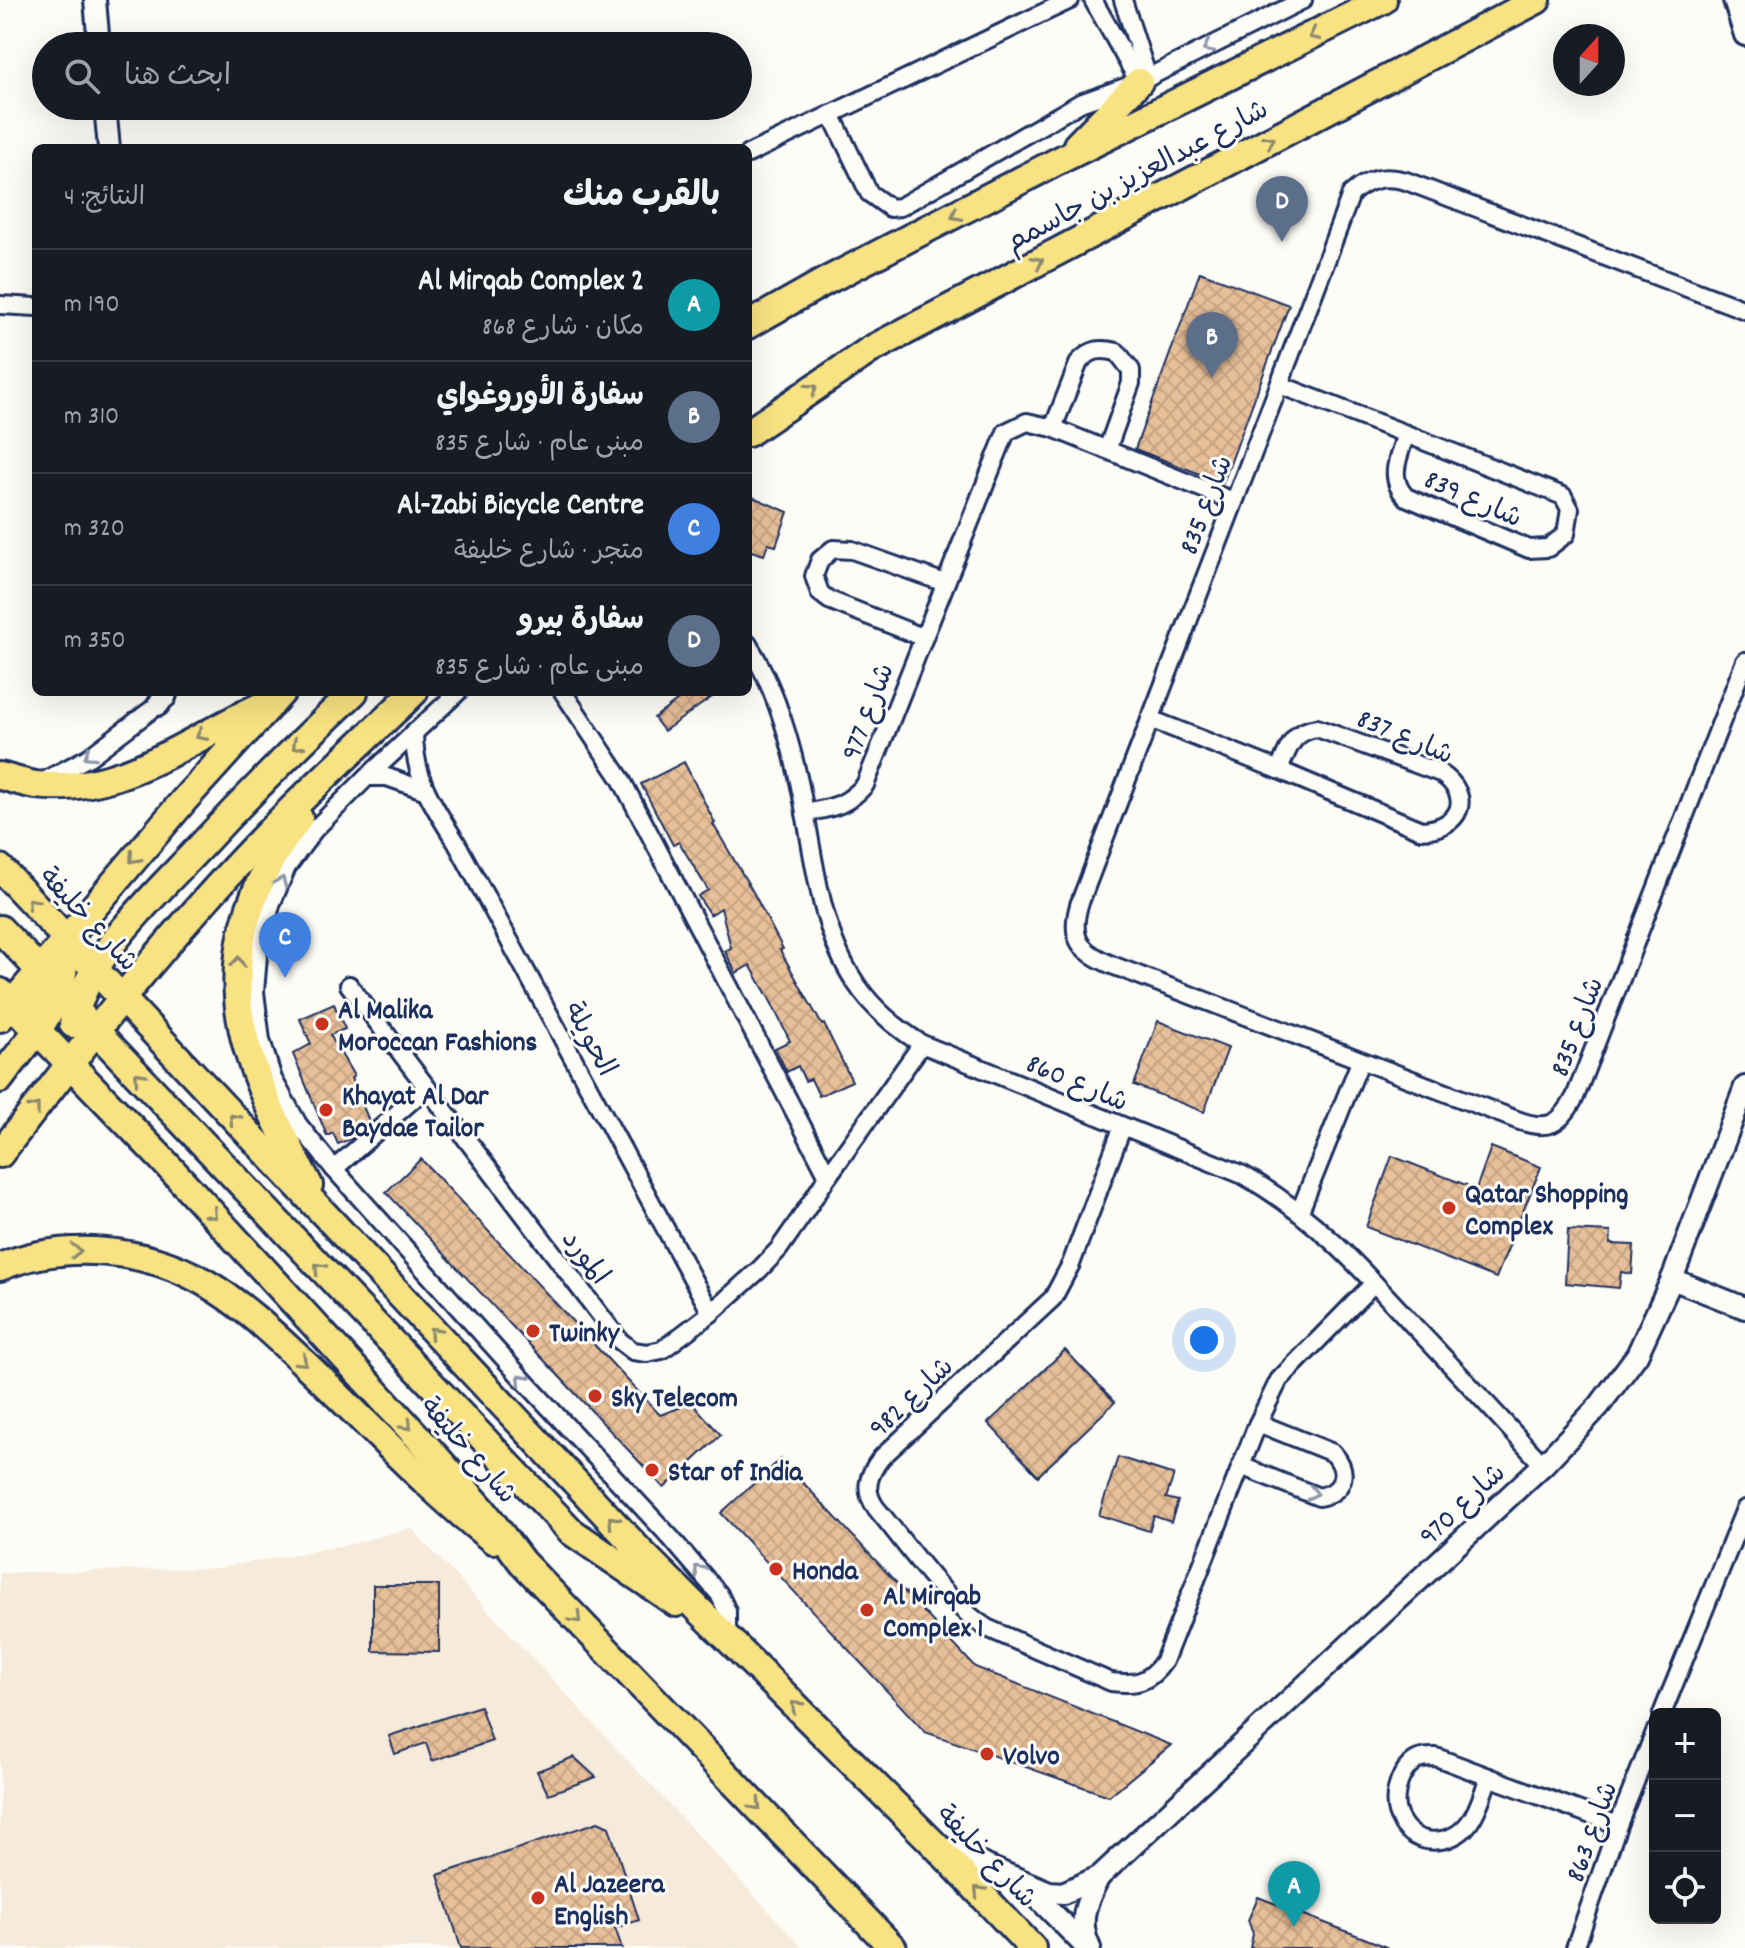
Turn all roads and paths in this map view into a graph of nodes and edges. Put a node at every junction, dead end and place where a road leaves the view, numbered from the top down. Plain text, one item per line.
1 (95, 0) edge
2 (1070, 0) edge
3 (1093, 0) edge
4 (1123, 0) edge
5 (1303, 0) edge
6 (1383, 0) edge
7 (1537, 0) edge
8 (1734, 0) edge
9 (98, 32) edge
10 (1745, 35) edge
11 (1144, 80) junction
12 (831, 114) junction
13 (106, 120) edge
14 (109, 144) edge
15 (752, 152) edge
16 (1062, 159) junction
17 (0, 305) edge
18 (32, 307) edge
19 (1745, 310) edge
20 (752, 323) edge
21 (1280, 385) junction
22 (773, 416) junction
23 (1053, 428) junction
24 (752, 430) edge
25 (1406, 434) junction
26 (752, 441) edge
27 (1107, 450) junction
28 (1233, 501) junction
29 (945, 583) junction
30 (922, 637) junction
31 (752, 651) edge
32 (1745, 661) edge
33 (167, 696) edge
34 (350, 696) edge
35 (410, 696) edge
36 (454, 696) edge
37 (566, 696) edge
38 (277, 697) edge
39 (1150, 719) junction
40 (414, 732) junction
41 (345, 758) junction
42 (1279, 770) junction
43 (0, 776) edge
44 (367, 777) junction
45 (36, 785) junction
46 (424, 790) junction
47 (805, 813) junction
48 (0, 868) edge
49 (0, 929) edge
50 (65, 938) junction
51 (94, 969) junction
52 (39, 971) junction
53 (349, 985) dead end
54 (68, 1000) junction
55 (123, 1000) junction
56 (4, 1004) edge
57 (37, 1028) junction
58 (97, 1032) junction
59 (922, 1044) junction
60 (1360, 1062) junction
61 (71, 1063) junction
62 (0, 1079) edge
63 (1745, 1087) edge
64 (426, 1088) junction
65 (1122, 1128) junction
66 (0, 1154) edge
67 (334, 1169) junction
68 (828, 1176) junction
69 (1300, 1211) junction
70 (326, 1217) junction
71 (0, 1267) edge
72 (1672, 1279) junction
73 (1374, 1283) junction
74 (1745, 1308) edge
75 (711, 1313) junction
76 (1258, 1423) junction
77 (1543, 1465) junction
78 (1241, 1466) junction
79 (1745, 1509) edge
80 (522, 1562) junction
81 (727, 1638) junction
82 (1664, 1708) edge
83 (1649, 1747) edge
84 (1489, 1777) junction
85 (1618, 1825) junction
86 (935, 1845) junction
87 (1099, 1877) junction
88 (1025, 1884) junction
89 (893, 1948) edge
90 (1032, 1948) edge
91 (1089, 1948) edge
92 (1575, 1948) edge

1 - 9 street
2 - 12 street
3 - 11 street
4 - 11 street
5 -> 11 street
6 -> 16 main road, شارع عبدالعزيز بن جاسمم
22 -> 7 main road, شارع عبدالعزيز بن جاسمم
8 - 10 street
11 - 12 street
11 - 16 main road
12 - 15 street
13 - 14 street
16 -> 20 main road, شارع عبدالعزيز بن جاسمم
17 - 18 street
19 - 21 street, شارع 835
21 - 25 street, شارع 839
21 - 28 street, شارع 835
22 - 24 main road, شارع عبدالعزيز بن جاسمم
22 - 26 street, شارع عبدالعزيز بن جاسمم
23 - 27 street, شارع 977
23 - 27 street
23 - 29 street, شارع 977
25 - 25 street, شارع 839
27 - 28 street, شارع 977
28 - 39 street, شارع 835
29 - 30 street, شارع 977
29 - 30 street, شارع 977
30 - 47 street, شارع 977
31 - 47 street, شارع 860
32 - 60 street, شارع 835
33 -> 45 street
34 -> 51 main road
35 - 41 main road
36 - 40 street
37 - 68 street
38 -> 45 main road
38 -> 50 main road
39 - 42 street, شارع 837
39 - 60 street, شارع 835
40 - 44 street
40 - 46 street, الحويلة
41 - 55 main road
70 -> 41 main road
42 - 42 street, شارع 837
43 - 45 main road
44 - 46 street
67 -> 44 street
46 - 75 street, الحويلة
47 - 59 street, شارع 860
50 -> 48 main road, شارع خليفة
49 - 52 main road
50 - 51 main road, شارع خليفة
50 - 52 main road
50 - 54 main road
51 - 54 main road
51 - 55 main road, شارع خليفة
52 - 54 main road
52 - 56 main road
53 - 64 street, المورد
54 - 55 main road
54 - 56 main road
54 - 57 main road
54 - 58 main road
54 - 61 main road
55 - 58 main road
70 -> 55 main road, شارع خليفة
56 - 57 main road, شارع خليفة
57 - 61 main road, شارع خليفة
57 - 62 main road
58 - 61 main road
81 -> 58 main road
59 - 65 street, شارع 860
59 - 68 street, المورد
60 - 69 street
66 -> 61 main road
61 -> 80 main road, شارع خليفة
63 - 72 street, شارع 970
64 - 67 street
64 - 75 street, المورد
65 - 69 street, شارع 860
65 - 78 street, شارع 982
81 -> 67 street
68 - 75 street, المورد
69 - 73 street, شارع 860
81 -> 70 main road, شارع خليفة
71 -> 80 main road
72 - 74 street
72 - 77 street, شارع 970
73 - 76 street, شارع 982
73 - 77 street, شارع 860
76 - 78 street, شارع 982
78 -> 76 street
77 - 87 street, شارع 970
79 - 82 street
80 -> 89 main road, شارع خليفة
86 -> 81 main road, شارع خليفة
83 - 85 street, شارع 863
84 - 84 street
84 - 85 street
85 - 92 street, شارع 863
86 - 88 street, شارع 970
90 -> 86 main road, شارع خليفة
87 - 88 street, شارع 970
87 - 91 street, شارع 970
88 - 91 street

